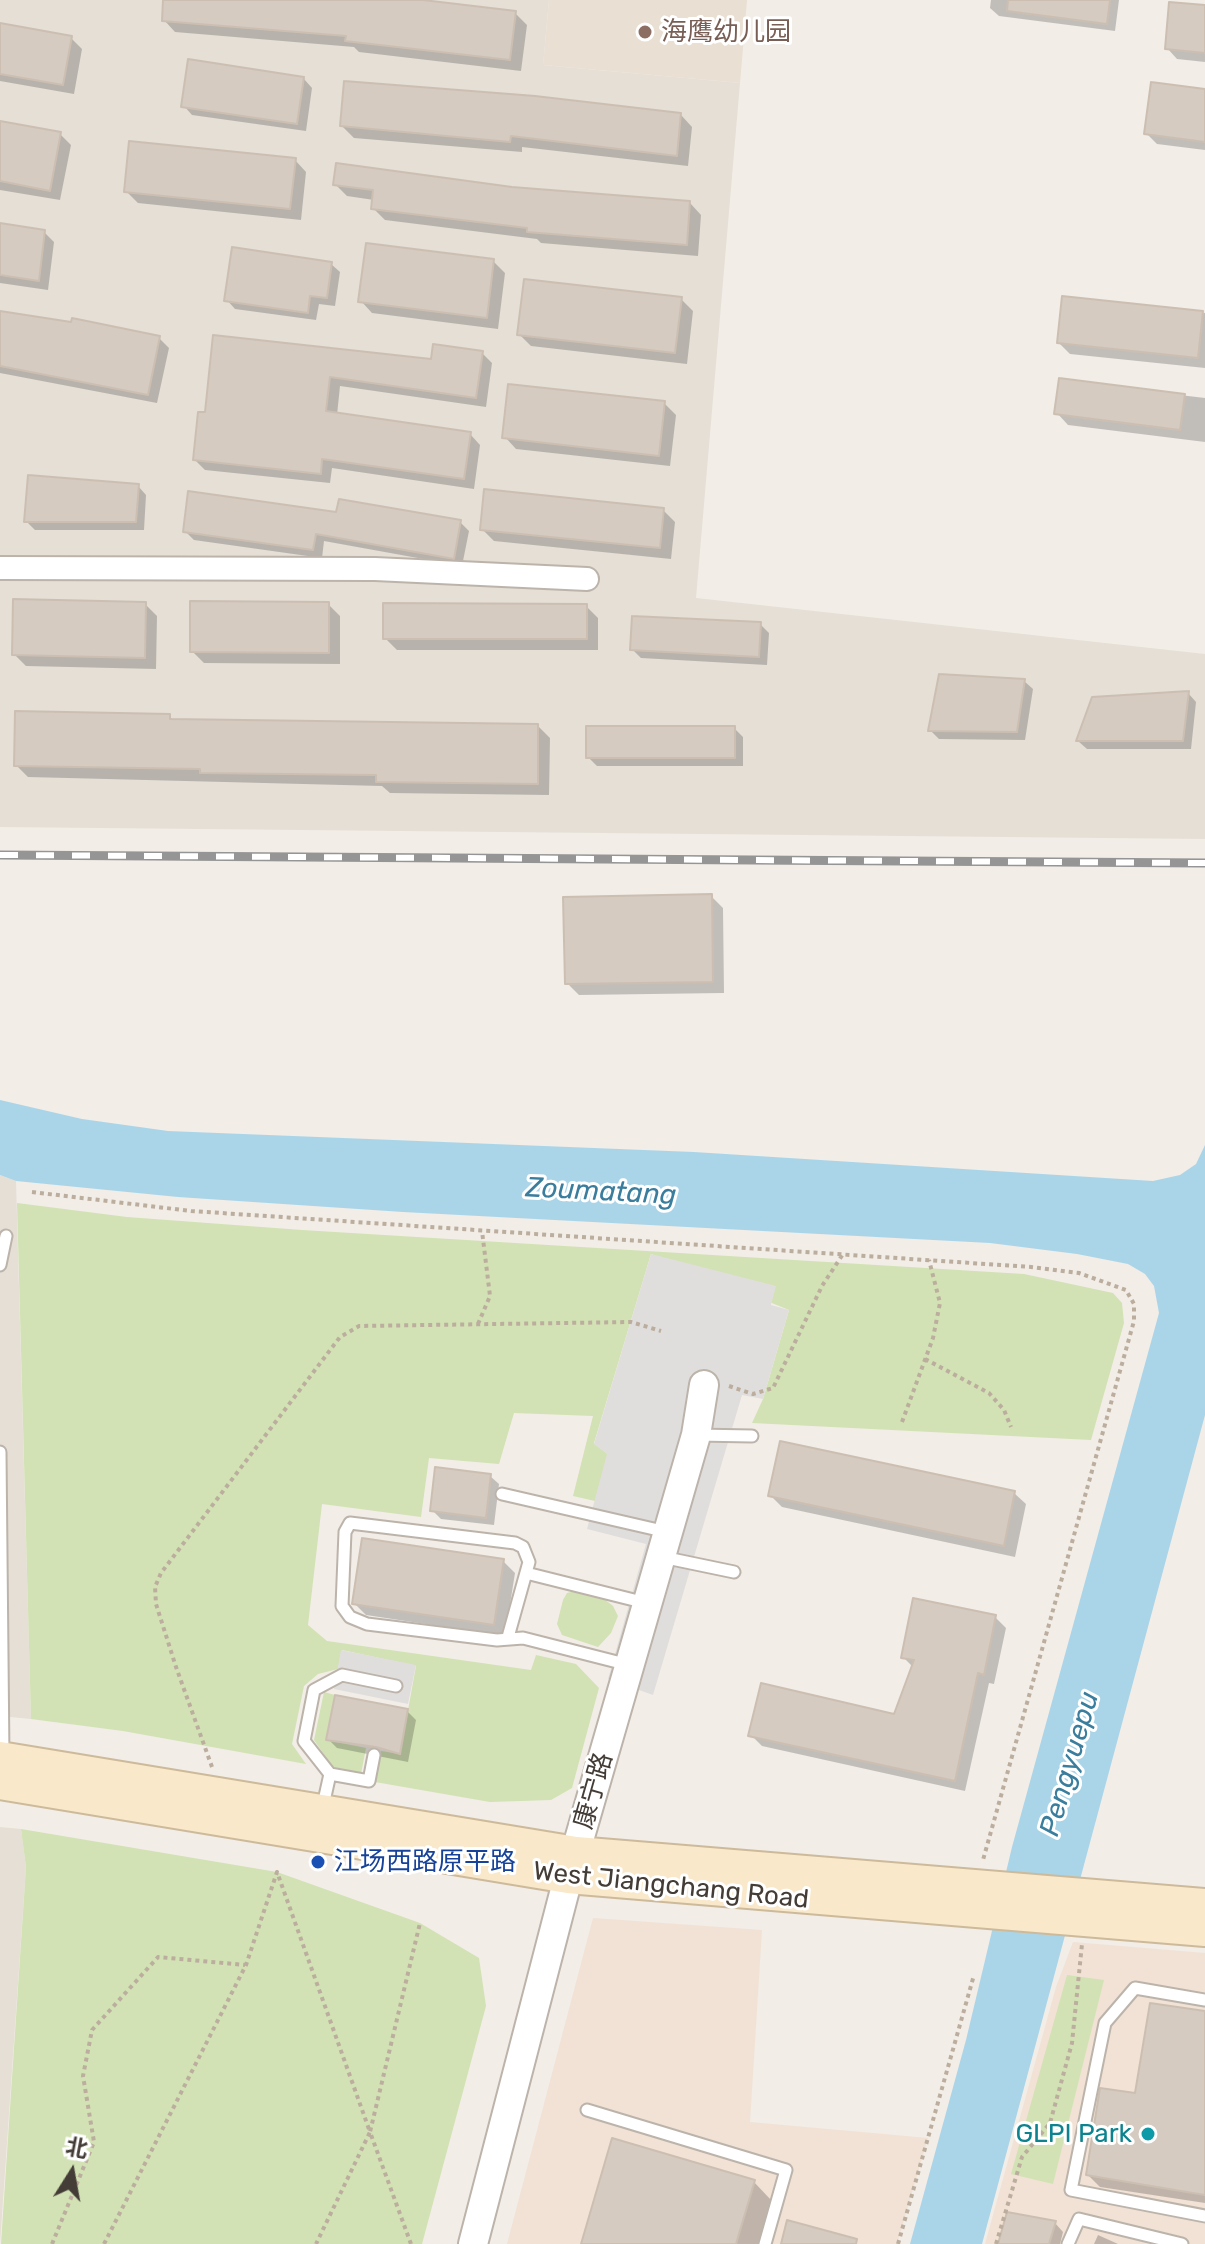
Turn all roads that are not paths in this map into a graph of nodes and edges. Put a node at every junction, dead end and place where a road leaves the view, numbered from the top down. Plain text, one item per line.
1 (0, 568) edge
2 (587, 579) dead end
3 (6, 1236) dead end
4 (0, 1265) edge
5 (704, 1385) road end
6 (696, 1435) junction
7 (752, 1436) dead end
8 (0, 1452) edge
9 (502, 1494) dead end
10 (0, 1525) edge
11 (664, 1545) junction
12 (734, 1572) dead end
13 (526, 1573) junction
14 (649, 1603) junction
15 (1, 1624) edge
16 (508, 1637) junction
17 (630, 1665) junction
18 (396, 1686) dead end
19 (374, 1755) dead end
20 (1, 1766) edge
21 (330, 1774) junction
22 (322, 1810) junction
23 (572, 1865) junction
24 (1205, 1904) edge
25 (1081, 1911) junction
26 (1205, 1931) edge
27 (1205, 2000) edge
28 (587, 2110) dead end
29 (1205, 2216) edge
30 (473, 2244) edge
31 (765, 2244) edge
32 (1068, 2244) edge
33 (1182, 2244) edge

1 - 2 street
3 - 4 lane
5 - 6 street, 康宁路
6 - 7 lane
6 - 11 street, 康宁路
8 - 10 lane
9 - 11 lane
10 - 15 lane
11 - 12 lane
11 - 14 street, 康宁路
13 - 14 lane
13 - 16 lane
13 - 16 lane
14 - 17 street, 康宁路
15 - 20 lane
16 - 17 lane
17 - 23 street, 康宁路
18 - 21 lane
19 - 21 lane
20 - 22 main road, West Jiangchang Road
20 - 23 main road, West Jiangchang Road
21 - 22 lane
22 - 23 main road, West Jiangchang Road
23 - 25 main road, West Jiangchang Road
23 - 30 street, 康宁路
24 - 25 main road, West Jiangchang Road
25 - 26 main road, West Jiangchang Road
27 - 29 lane
28 - 31 lane
32 - 33 lane

